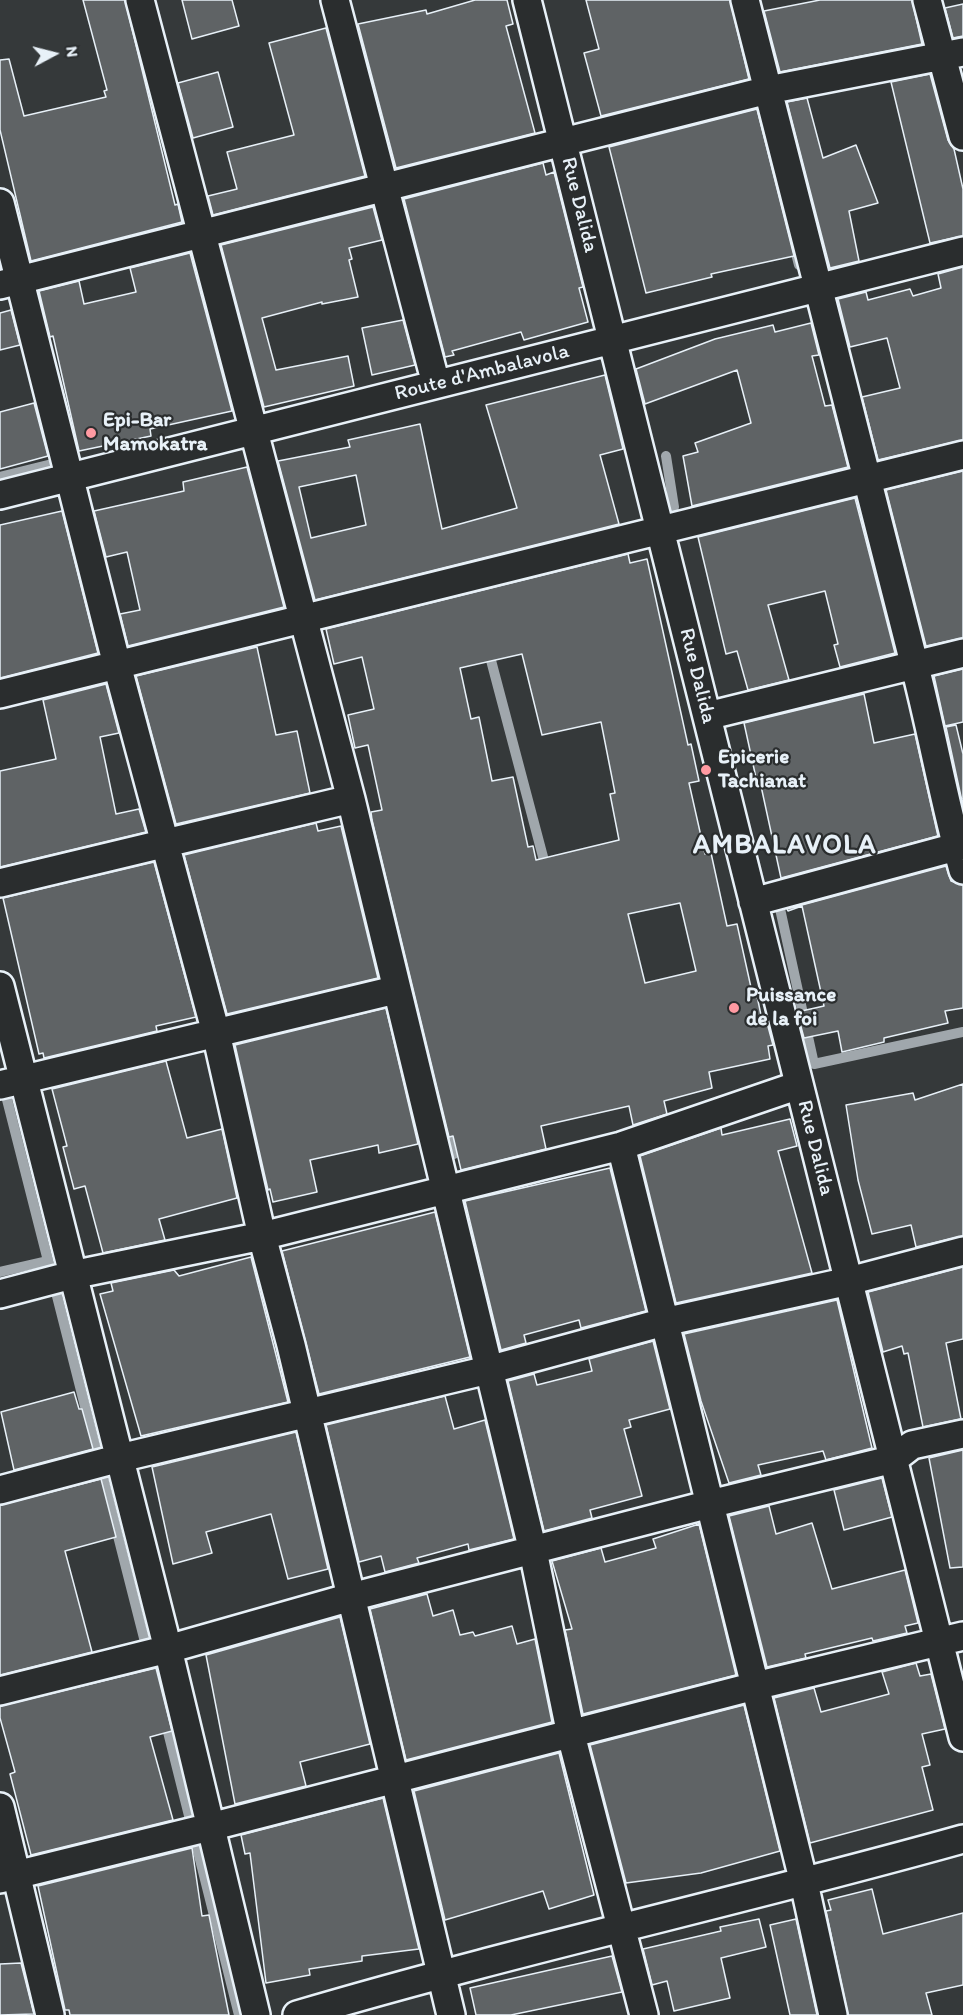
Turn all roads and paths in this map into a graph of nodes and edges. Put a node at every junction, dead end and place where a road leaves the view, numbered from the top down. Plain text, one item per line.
1 (140, 0) edge
2 (335, 0) edge
3 (527, 0) edge
4 (745, 0) edge
5 (927, 0) edge
6 (952, 54) edge
7 (768, 90) junction
8 (963, 136) edge
9 (563, 142) junction
10 (384, 187) junction
11 (0, 202) edge
12 (202, 233) junction
13 (963, 251) edge
14 (10, 282) edge
15 (819, 287) junction
16 (613, 340) junction
17 (436, 384) junction
18 (255, 431) junction
19 (963, 455) edge
20 (70, 477) junction
21 (865, 479) junction
22 (0, 495) edge
23 (660, 530) junction
24 (304, 619) junction
25 (963, 653) edge
26 (117, 665) junction
27 (915, 665) junction
28 (0, 694) edge
29 (707, 716) junction
30 (351, 799) junction
31 (160, 844) junction
32 (961, 854) edge
33 (0, 883) edge
34 (753, 902) junction
35 (0, 986) edge
36 (395, 990) junction
37 (216, 1033) junction
38 (12, 1082) edge
39 (800, 1085) junction
40 (621, 1146) junction
41 (446, 1189) junction
42 (262, 1236) junction
43 (963, 1251) edge
44 (72, 1275) junction
45 (849, 1281) junction
46 (0, 1294) edge
47 (664, 1322) junction
48 (488, 1370) junction
49 (306, 1414) junction
50 (963, 1434) edge
51 (120, 1458) junction
52 (894, 1459) junction
53 (0, 1490) edge
54 (710, 1504) junction
55 (533, 1551) junction
56 (351, 1597) junction
57 (951, 1639) edge
58 (168, 1649) junction
59 (755, 1686) junction
60 (0, 1691) edge
61 (571, 1735) junction
62 (963, 1737) edge
63 (394, 1780) junction
64 (0, 1807) edge
65 (210, 1827) junction
66 (963, 1839) edge
67 (8, 1876) edge
68 (804, 1883) junction
69 (622, 1929) junction
70 (440, 1973) junction
71 (50, 2015) edge
72 (256, 2015) edge
73 (297, 2015) edge
74 (451, 2015) edge
75 (644, 2015) edge
76 (833, 2015) edge

1 - 12 street
2 - 10 street
3 - 9 street, Rue Dalida
4 - 7 street
5 - 6 street
6 - 7 street
6 - 8 street
7 - 9 street
7 - 15 street
9 - 10 street
9 - 16 street, Rue Dalida
10 - 12 street
10 - 17 street
11 - 14 street
12 - 14 street
12 - 18 street
13 - 15 street, Route d'Ambalavola
14 - 20 street
15 - 16 street, Route d'Ambalavola
15 - 21 street
16 - 17 street, Route d'Ambalavola
16 - 23 street, Rue Dalida
17 - 18 street, Route d'Ambalavola
18 - 20 street, Route d'Ambalavola
18 - 24 street
19 - 21 street
20 - 22 street, Route d'Ambalavola
20 - 26 street
21 - 23 street
21 - 27 street
23 - 24 street
23 - 29 street, Rue Dalida
24 - 26 street
24 - 30 street
25 - 27 street
26 - 28 street
26 - 31 street
27 - 29 street
27 - 32 street
29 - 34 street, Rue Dalida
30 - 31 street
30 - 36 street
31 - 33 street
31 - 37 street
32 - 34 street
34 - 39 street, Rue Dalida
35 - 38 street
36 - 37 street
36 - 41 street
37 - 38 street
37 - 42 street
38 - 44 street
39 - 40 street
39 - 45 street, Rue Dalida
40 - 41 street
40 - 47 street
41 - 42 street
41 - 48 street
42 - 44 street
42 - 49 street
43 - 45 street
44 - 46 street
44 - 51 street
45 - 47 street
45 - 52 street, Rue Dalida
47 - 48 street
47 - 54 street
48 - 49 street
48 - 55 street
49 - 51 street
49 - 56 street
50 - 52 street
51 - 53 street
51 - 58 street
52 - 54 street
52 - 57 street, Rue Dalida
54 - 55 street
54 - 59 street
55 - 56 street
55 - 61 street
56 - 58 street
56 - 63 street
57 - 59 street
57 - 62 street, Rue Dalida
58 - 60 street
58 - 65 street
59 - 61 street
59 - 68 street
61 - 63 street
61 - 69 street
63 - 65 street
63 - 70 street
64 - 67 street
65 - 67 street
65 - 72 street
66 - 68 street
67 - 71 street
68 - 69 street
68 - 76 street
69 - 70 street
69 - 75 street
70 - 73 street
70 - 74 street

